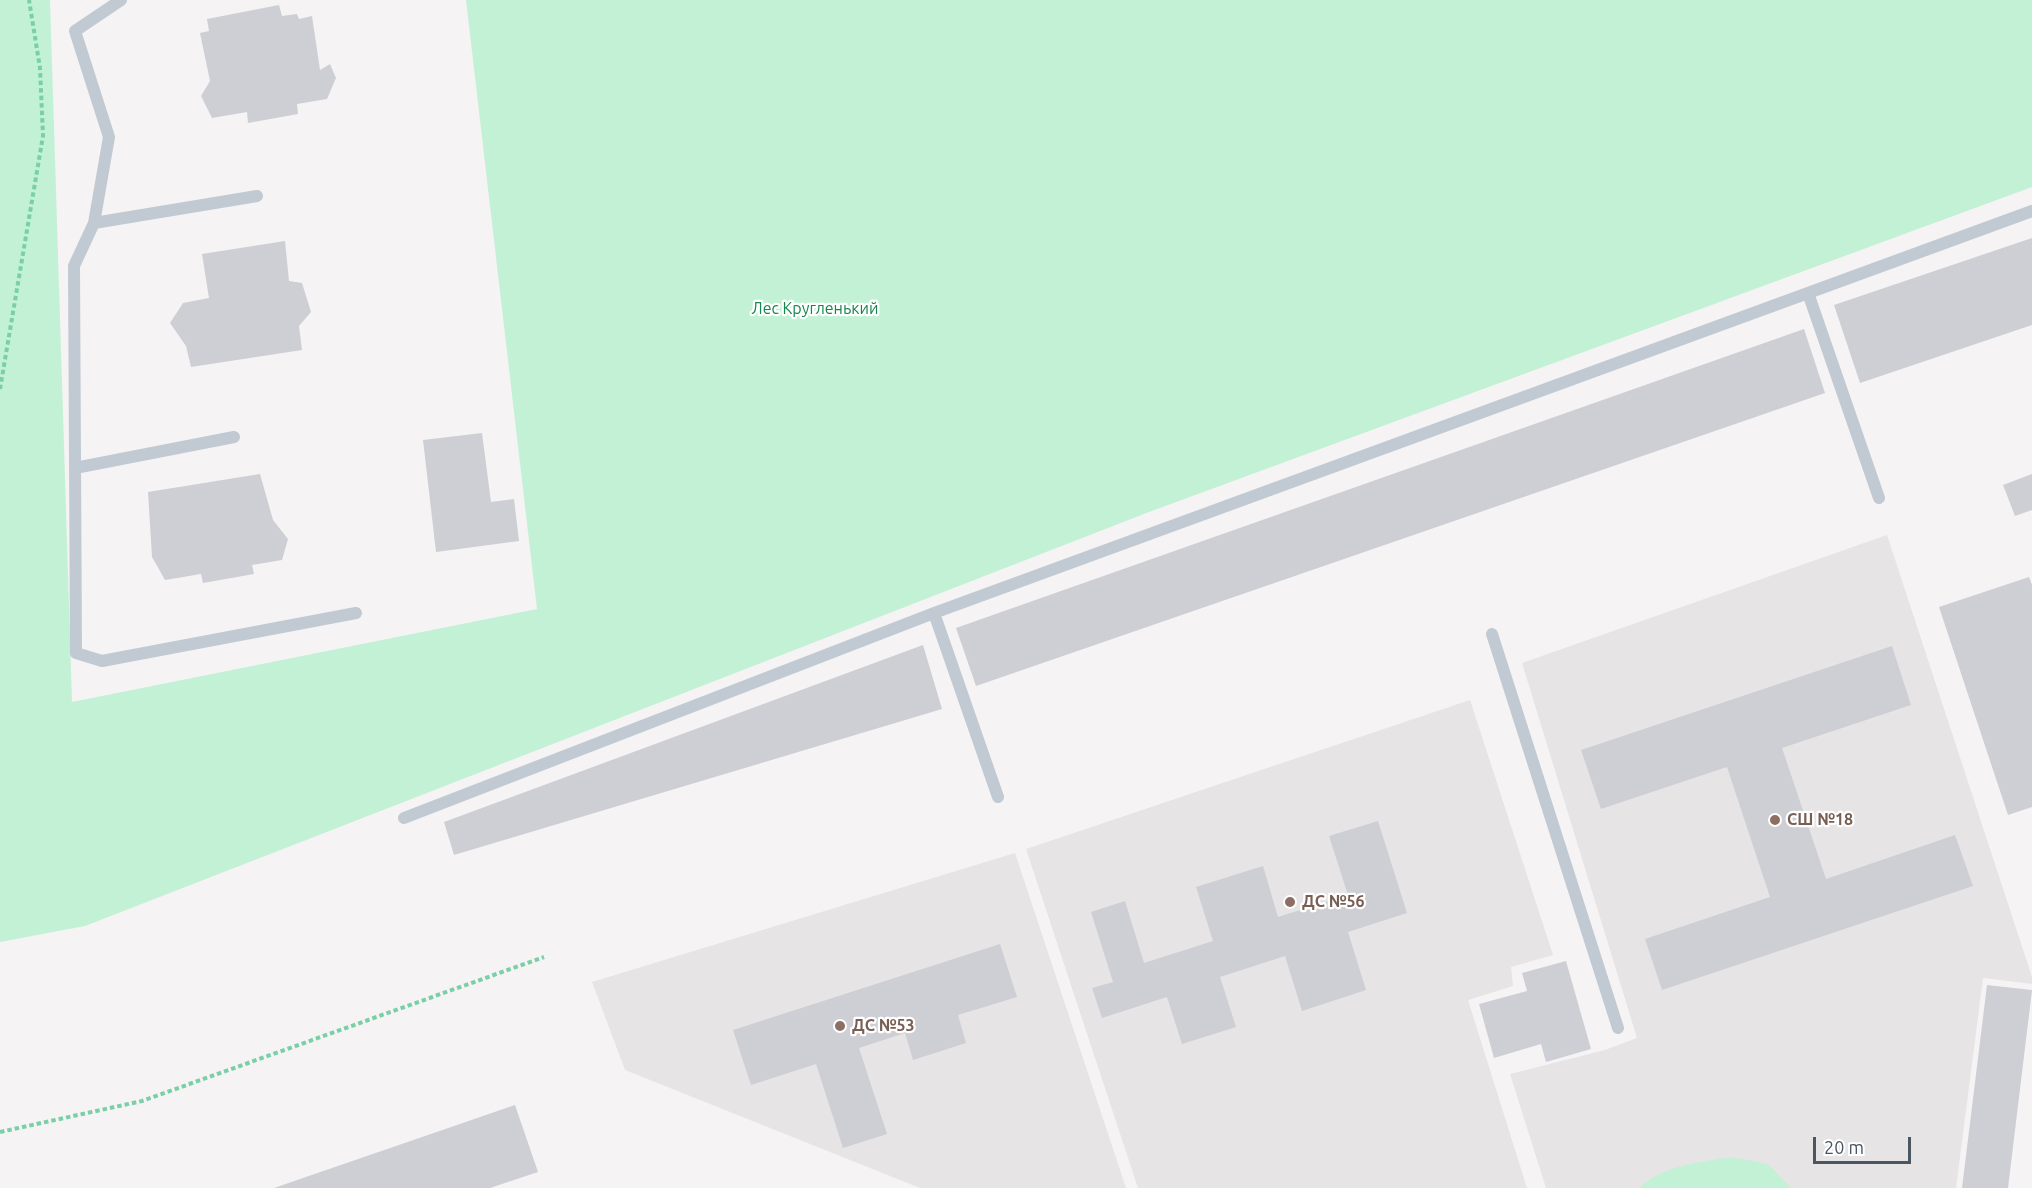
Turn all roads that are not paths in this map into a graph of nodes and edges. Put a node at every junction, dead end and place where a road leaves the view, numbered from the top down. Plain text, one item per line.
1 (121, 0) edge
2 (257, 196) dead end
3 (2032, 211) edge
4 (93, 223) junction
5 (1808, 292) junction
6 (234, 437) dead end
7 (75, 468) junction
8 (1879, 498) dead end
9 (356, 613) dead end
10 (934, 613) junction
11 (1492, 634) dead end
12 (999, 797) dead end
13 (404, 818) dead end
14 (1618, 1028) dead end

1 - 4 lane
2 - 4 lane
3 - 5 lane
4 - 7 lane
5 - 8 lane
5 - 10 lane
6 - 7 lane
7 - 9 lane
10 - 12 lane
10 - 13 lane
11 - 14 lane

